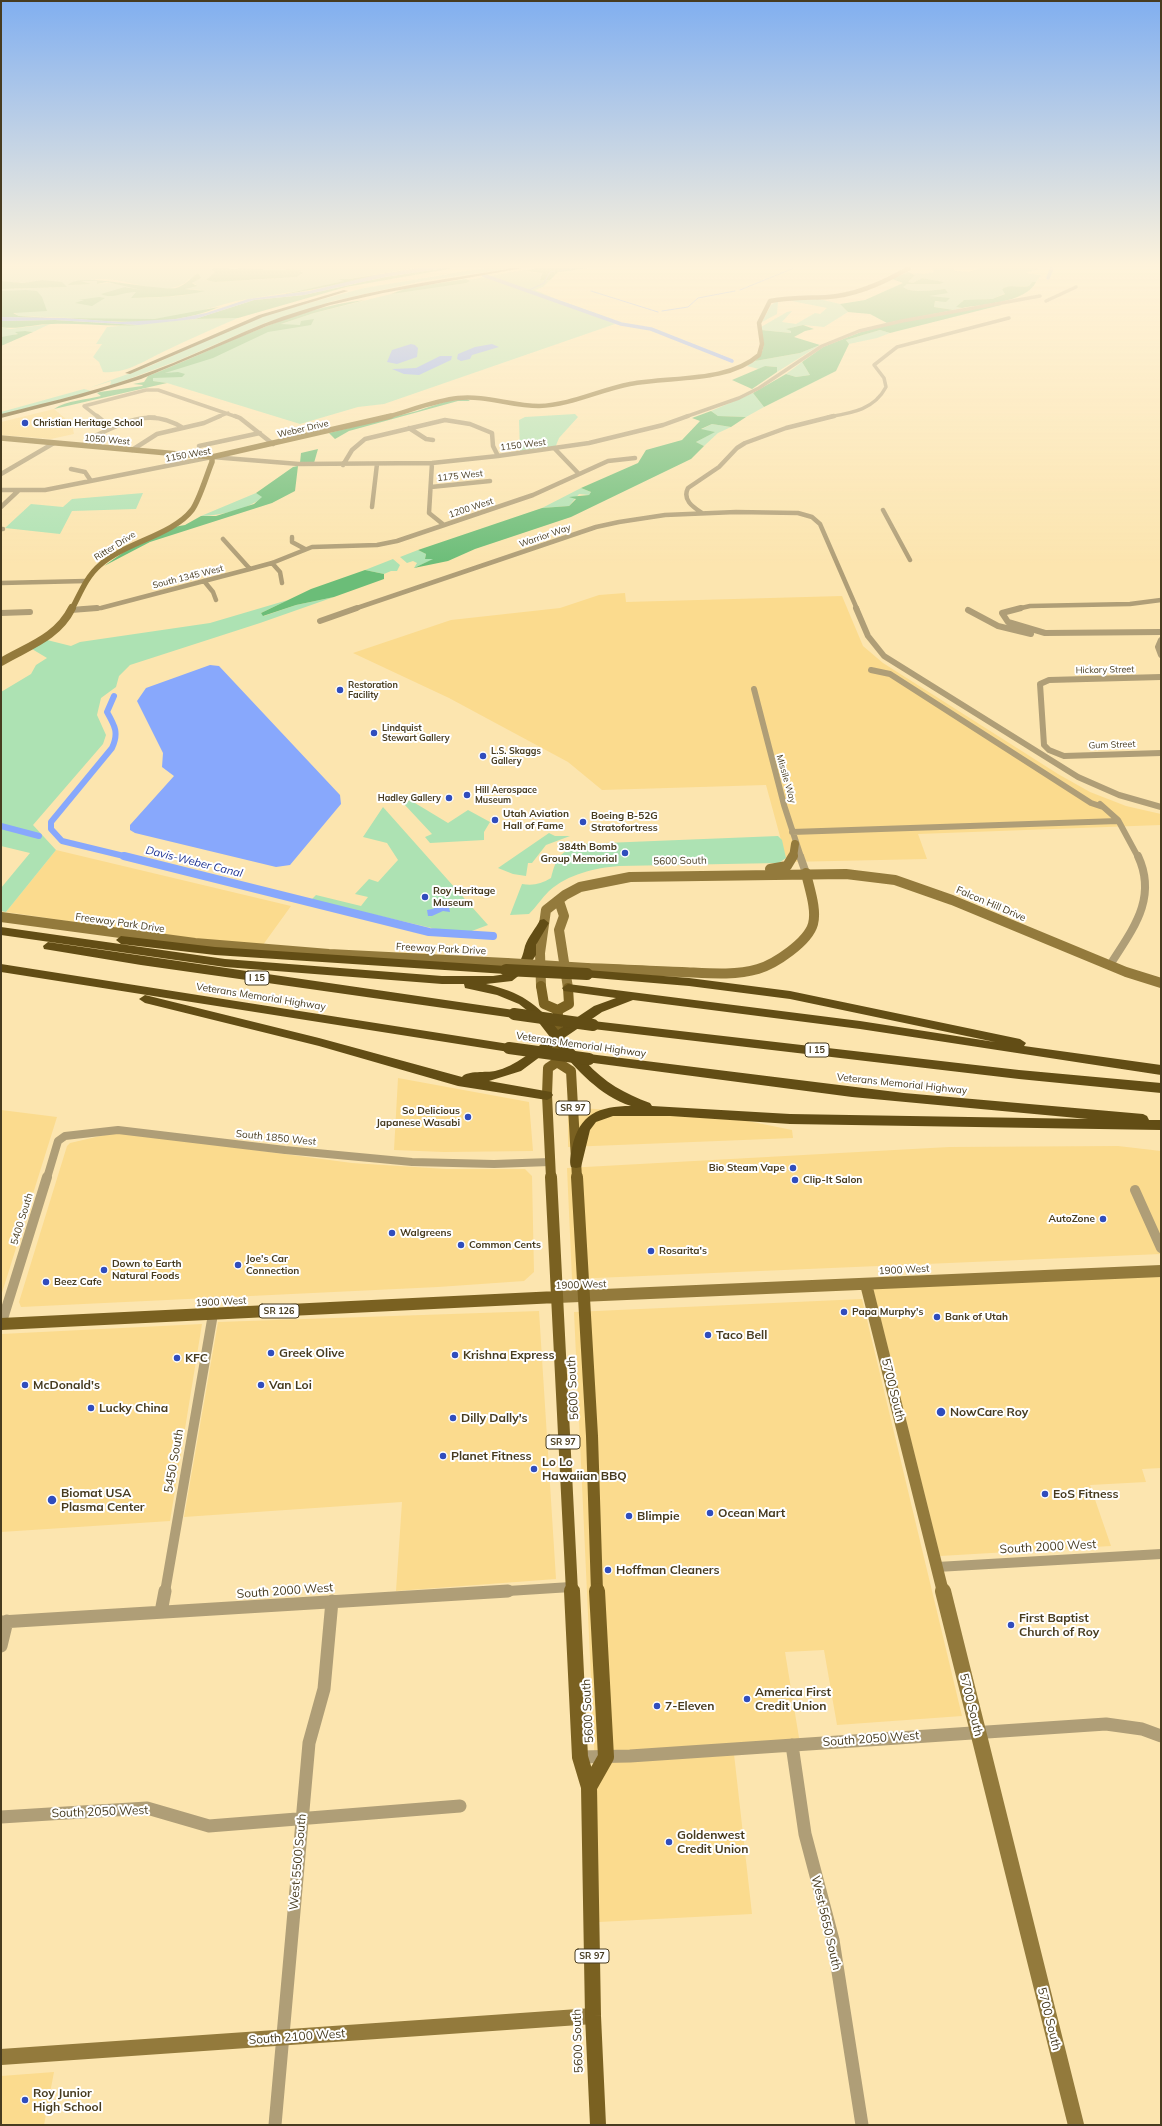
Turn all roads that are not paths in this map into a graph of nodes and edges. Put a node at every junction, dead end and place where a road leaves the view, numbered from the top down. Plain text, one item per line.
1 (142, 367) edge
2 (167, 367) edge
3 (738, 367) edge
4 (790, 367) edge
5 (876, 367) edge
6 (120, 375) dead end
7 (228, 414) junction
8 (1, 416) edge
9 (114, 427) junction
10 (183, 428) junction
11 (409, 428) junction
12 (260, 433) junction
13 (93, 437) dead end
14 (1, 438) edge
15 (433, 440) dead end
16 (54, 443) junction
17 (273, 444) junction
18 (199, 446) dead end
19 (555, 449) junction
20 (132, 450) junction
21 (498, 456) junction
22 (212, 457) junction
23 (635, 458) dead end
24 (432, 463) junction
25 (343, 464) junction
26 (377, 464) junction
27 (71, 469) dead end
28 (1, 474) edge
29 (580, 474) junction
30 (91, 481) junction
31 (490, 481) dead end
32 (431, 487) junction
33 (1, 490) edge
34 (18, 492) junction
35 (1, 507) edge
36 (372, 507) dead end
37 (883, 510) dead end
38 (703, 513) junction
39 (444, 525) junction
40 (292, 537) dead end
41 (223, 539) dead end
42 (305, 549) junction
43 (910, 560) dead end
44 (272, 563) junction
45 (250, 569) junction
46 (86, 581) junction
47 (204, 581) junction
48 (1, 583) edge
49 (282, 583) dead end
50 (216, 600) dead end
51 (1161, 600) edge
52 (71, 610) junction
53 (968, 610) dead end
54 (30, 612) dead end
55 (1, 613) edge
56 (320, 621) dead end
57 (1161, 632) edge
58 (1045, 633) junction
59 (1161, 640) edge
60 (1161, 655) edge
61 (1, 662) edge
62 (871, 670) dead end
63 (1161, 677) edge
64 (754, 689) dead end
65 (1161, 753) edge
66 (1064, 756) joint
67 (1161, 807) edge
68 (1118, 821) junction
69 (792, 832) junction
70 (795, 844) junction
71 (806, 873) junction
72 (694, 875) junction
73 (559, 901) junction
74 (1, 917) edge
75 (1, 923) edge
76 (544, 923) junction
77 (1, 931) edge
78 (1, 939) edge
79 (1110, 965) junction
80 (506, 966) junction
81 (1, 968) edge
82 (587, 971) junction
83 (442, 980) junction
84 (78, 982) junction
85 (1161, 983) edge
86 (541, 986) joint
87 (568, 988) junction
88 (639, 996) junction
89 (558, 1010) junction
90 (558, 1038) junction
91 (1093, 1060) junction
92 (557, 1062) junction
93 (1161, 1070) edge
94 (447, 1079) junction
95 (1161, 1088) edge
96 (548, 1096) junction
97 (670, 1111) junction
98 (1161, 1120) edge
99 (1161, 1125) edge
100 (58, 1141) joint
101 (550, 1162) junction
102 (576, 1163) junction
103 (1135, 1190) dead end
104 (1161, 1248) edge
105 (1161, 1271) edge
106 (866, 1284) junction
107 (584, 1296) junction
108 (557, 1297) junction
109 (213, 1314) junction
110 (1, 1325) edge
111 (1161, 1554) edge
112 (937, 1567) junction
113 (571, 1587) junction
114 (332, 1601) junction
115 (161, 1612) junction
116 (4, 1622) edge
117 (1, 1646) edge
118 (978, 1733) junction
119 (1161, 1736) edge
120 (792, 1744) junction
121 (606, 1756) junction
122 (580, 1757) junction
123 (589, 1787) junction
124 (460, 1806) dead end
125 (1, 1817) edge
126 (302, 1819) junction
127 (593, 2016) junction
128 (283, 2038) junction
129 (1, 2056) edge
130 (275, 2125) edge
131 (598, 2125) edge
132 (862, 2125) edge
133 (1076, 2125) edge

1 - 6 highway
2 - 8 highway
3 - 17 street, Weber Drive
4 - 19 street, 1150 West
5 - 38 street
7 - 9 street
7 - 10 street
7 - 12 street
9 - 10 street
9 - 13 street
10 - 20 street
11 - 15 street
11 - 21 street
11 - 25 street
12 - 17 street
12 - 18 street
14 - 16 street, 1050 West
16 - 20 street, 1050 West
16 - 28 street
17 - 22 street, Weber Drive
19 - 21 street, 1150 West
19 - 29 street
20 - 22 street, 1050 West
21 - 24 street, 1150 West
22 - 25 street, 1150 West
22 - 30 street, 1150 West
22 - 46 street, Ritter Drive
23 - 29 street, 1200 West
24 - 26 street, 1150 West
24 - 32 street
25 - 26 street, 1150 West
26 - 36 street
27 - 30 street
29 - 39 street, 1200 West
30 - 34 street, 1150 West
31 - 32 street, 1175 West
32 - 39 street
33 - 34 street, 1150 West
34 - 35 street
37 - 43 street
38 - 56 street, Warrior Way
38 - 67 street, Warrior Way
39 - 42 street, 1200 West
40 - 42 street
41 - 45 street
42 - 44 street, South 1345 West
44 - 45 street, South 1345 West
44 - 49 street
45 - 47 street, South 1345 West
46 - 48 street
46 - 52 street, Ritter Drive
47 - 50 street
47 - 52 street, South 1345 West
51 - 58 street
52 - 61 street, Ritter Drive
53 - 58 street
54 - 55 street
57 - 58 street
59 - 60 street
62 - 68 street
63 - 66 street, Hickory Street
64 - 69 street, Missile Way
65 - 66 street, Gum Street
68 - 69 street
68 - 79 street
69 - 70 street, Missile Way
70 - 71 street, Missile Way
70 - 72 street
71 - 72 street, 5600 South
71 - 79 street, Falcon Hill Drive
71 - 82 street
72 - 73 street, 5600 South
73 - 76 street, 5600 South
73 - 87 street
74 - 80 street, Freeway Park Drive
75 - 80 highway
76 - 83 highway
76 - 86 street, 5600 South
77 - 83 highway
78 - 95 highway, Veterans Memorial Highway / I 15, bridge
79 - 85 street, Falcon Hill Drive
80 - 82 highway, bridge
81 - 84 highway, Veterans Memorial Highway
82 - 91 highway
83 - 90 highway
84 - 94 highway
84 - 98 highway, Veterans Memorial Highway, bridge
86 - 89 main road, 5600 South
87 - 88 highway
87 - 89 main road
88 - 90 highway
88 - 91 highway
89 - 90 main road, 5600 South / SR 97
90 - 92 main road, 5600 South / SR 97
90 - 94 highway
90 - 97 highway
91 - 93 highway
92 - 96 main road, 5600 South / SR 97
92 - 102 main road, 5600 South / SR 97
94 - 96 highway
96 - 101 main road, 5600 South / SR 97
97 - 99 highway
97 - 102 highway
100 - 101 street, South 1850 West
100 - 110 street, 5400 South
101 - 108 main road, 5600 South / SR 97
102 - 107 main road, 5600 South / SR 97
103 - 104 street
105 - 106 street, 1900 West / SR 126
106 - 107 street, 1900 West / SR 126
106 - 112 street, 5700 South
107 - 108 street, 1900 West / SR 126
107 - 121 main road, 5600 South / SR 97
108 - 109 main road, 1900 West / SR 126
108 - 113 main road, 5600 South / SR 97
109 - 110 main road, 1900 West / SR 126
109 - 115 street, 5450 South
111 - 112 street, South 2000 West
112 - 118 street, 5700 South
113 - 114 street, South 2000 West
113 - 122 main road, 5600 South / SR 97
114 - 115 street, South 2000 West
114 - 126 street, West 5500 South
115 - 116 street, South 2000 West
116 - 117 street
118 - 119 street, South 2050 West
118 - 120 street, South 2050 West
118 - 133 street, 5700 South
120 - 121 street, South 2050 West
120 - 132 street, West 5650 South
121 - 122 street, South 2050 West
121 - 123 main road, 5600 South / SR 97
122 - 123 main road, 5600 South / SR 97
123 - 127 main road, 5600 South / SR 97
124 - 126 street, South 2050 West
125 - 126 street, South 2050 West
126 - 128 street, West 5500 South
127 - 128 street, South 2100 West
127 - 131 main road, 5600 South / SR 97
128 - 129 street, South 2100 West
128 - 130 street, West 5500 South

